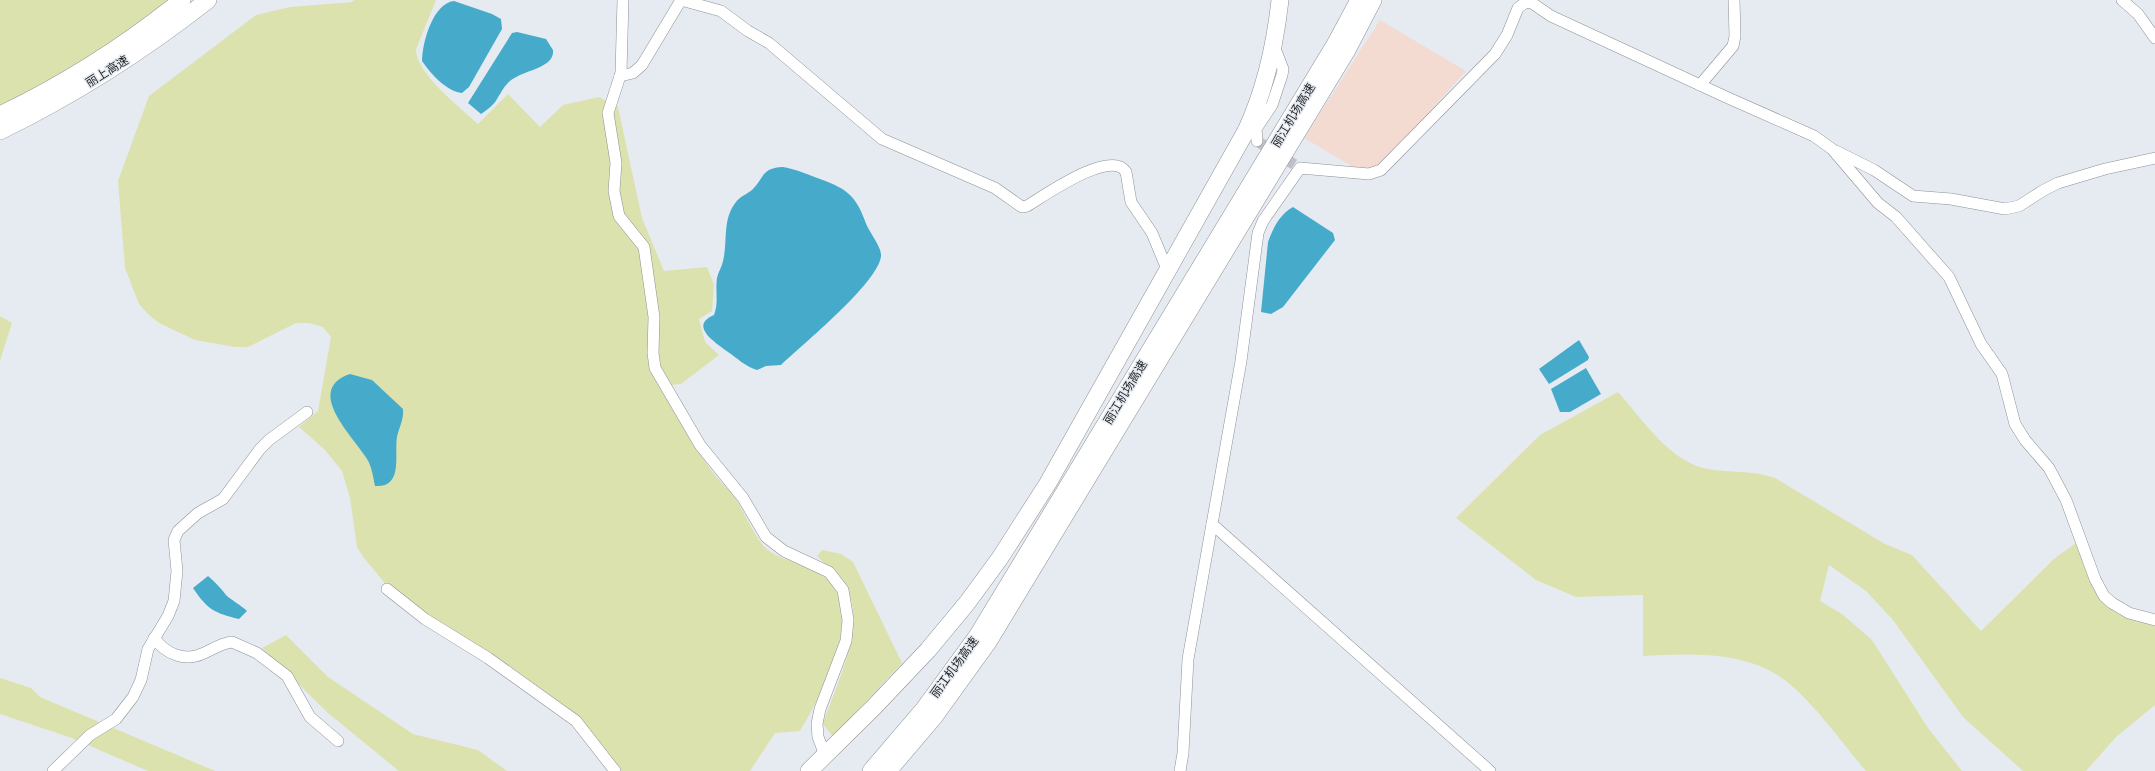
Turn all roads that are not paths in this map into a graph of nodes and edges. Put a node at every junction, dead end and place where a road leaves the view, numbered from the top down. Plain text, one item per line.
1 (182, 0) edge
2 (208, 0) edge
3 (623, 0) edge
4 (681, 0) edge
5 (1280, 0) edge
6 (1359, 0) edge
7 (1373, 0) edge
8 (1734, 0) edge
9 (2122, 0) edge
10 (2155, 38) edge
11 (1274, 46) junction
12 (620, 76) junction
13 (1700, 85) junction
14 (19, 114) junction
15 (0, 115) edge
16 (0, 131) edge
17 (1257, 141) dead end
18 (1832, 149) junction
19 (2155, 158) edge
20 (1170, 267) junction
21 (307, 412) dead end
22 (1212, 524) junction
23 (387, 589) dead end
24 (2155, 620) edge
25 (154, 638) junction
26 (338, 741) dead end
27 (825, 755) junction
28 (53, 771) edge
29 (615, 771) edge
30 (809, 771) edge
31 (872, 771) edge
32 (888, 771) edge
33 (1180, 771) edge
34 (1490, 771) edge

1 - 14 highway, 丽上高速
2 - 14 highway, 丽上高速
3 - 12 street
4 - 12 street
4 - 20 street
5 - 11 highway
6 - 31 highway, 丽江机场高速
7 - 32 highway, 丽江机场高速
8 - 13 street
9 - 10 street
11 - 17 street
11 - 20 highway
12 - 27 street
13 - 18 street
13 - 22 street
14 - 15 highway, 丽上高速
14 - 16 highway, 丽上高速
18 - 19 street
18 - 24 street
20 - 27 highway
21 - 25 street
22 - 33 street
22 - 34 street
23 - 29 street
25 - 26 street
25 - 28 street
27 - 30 highway

